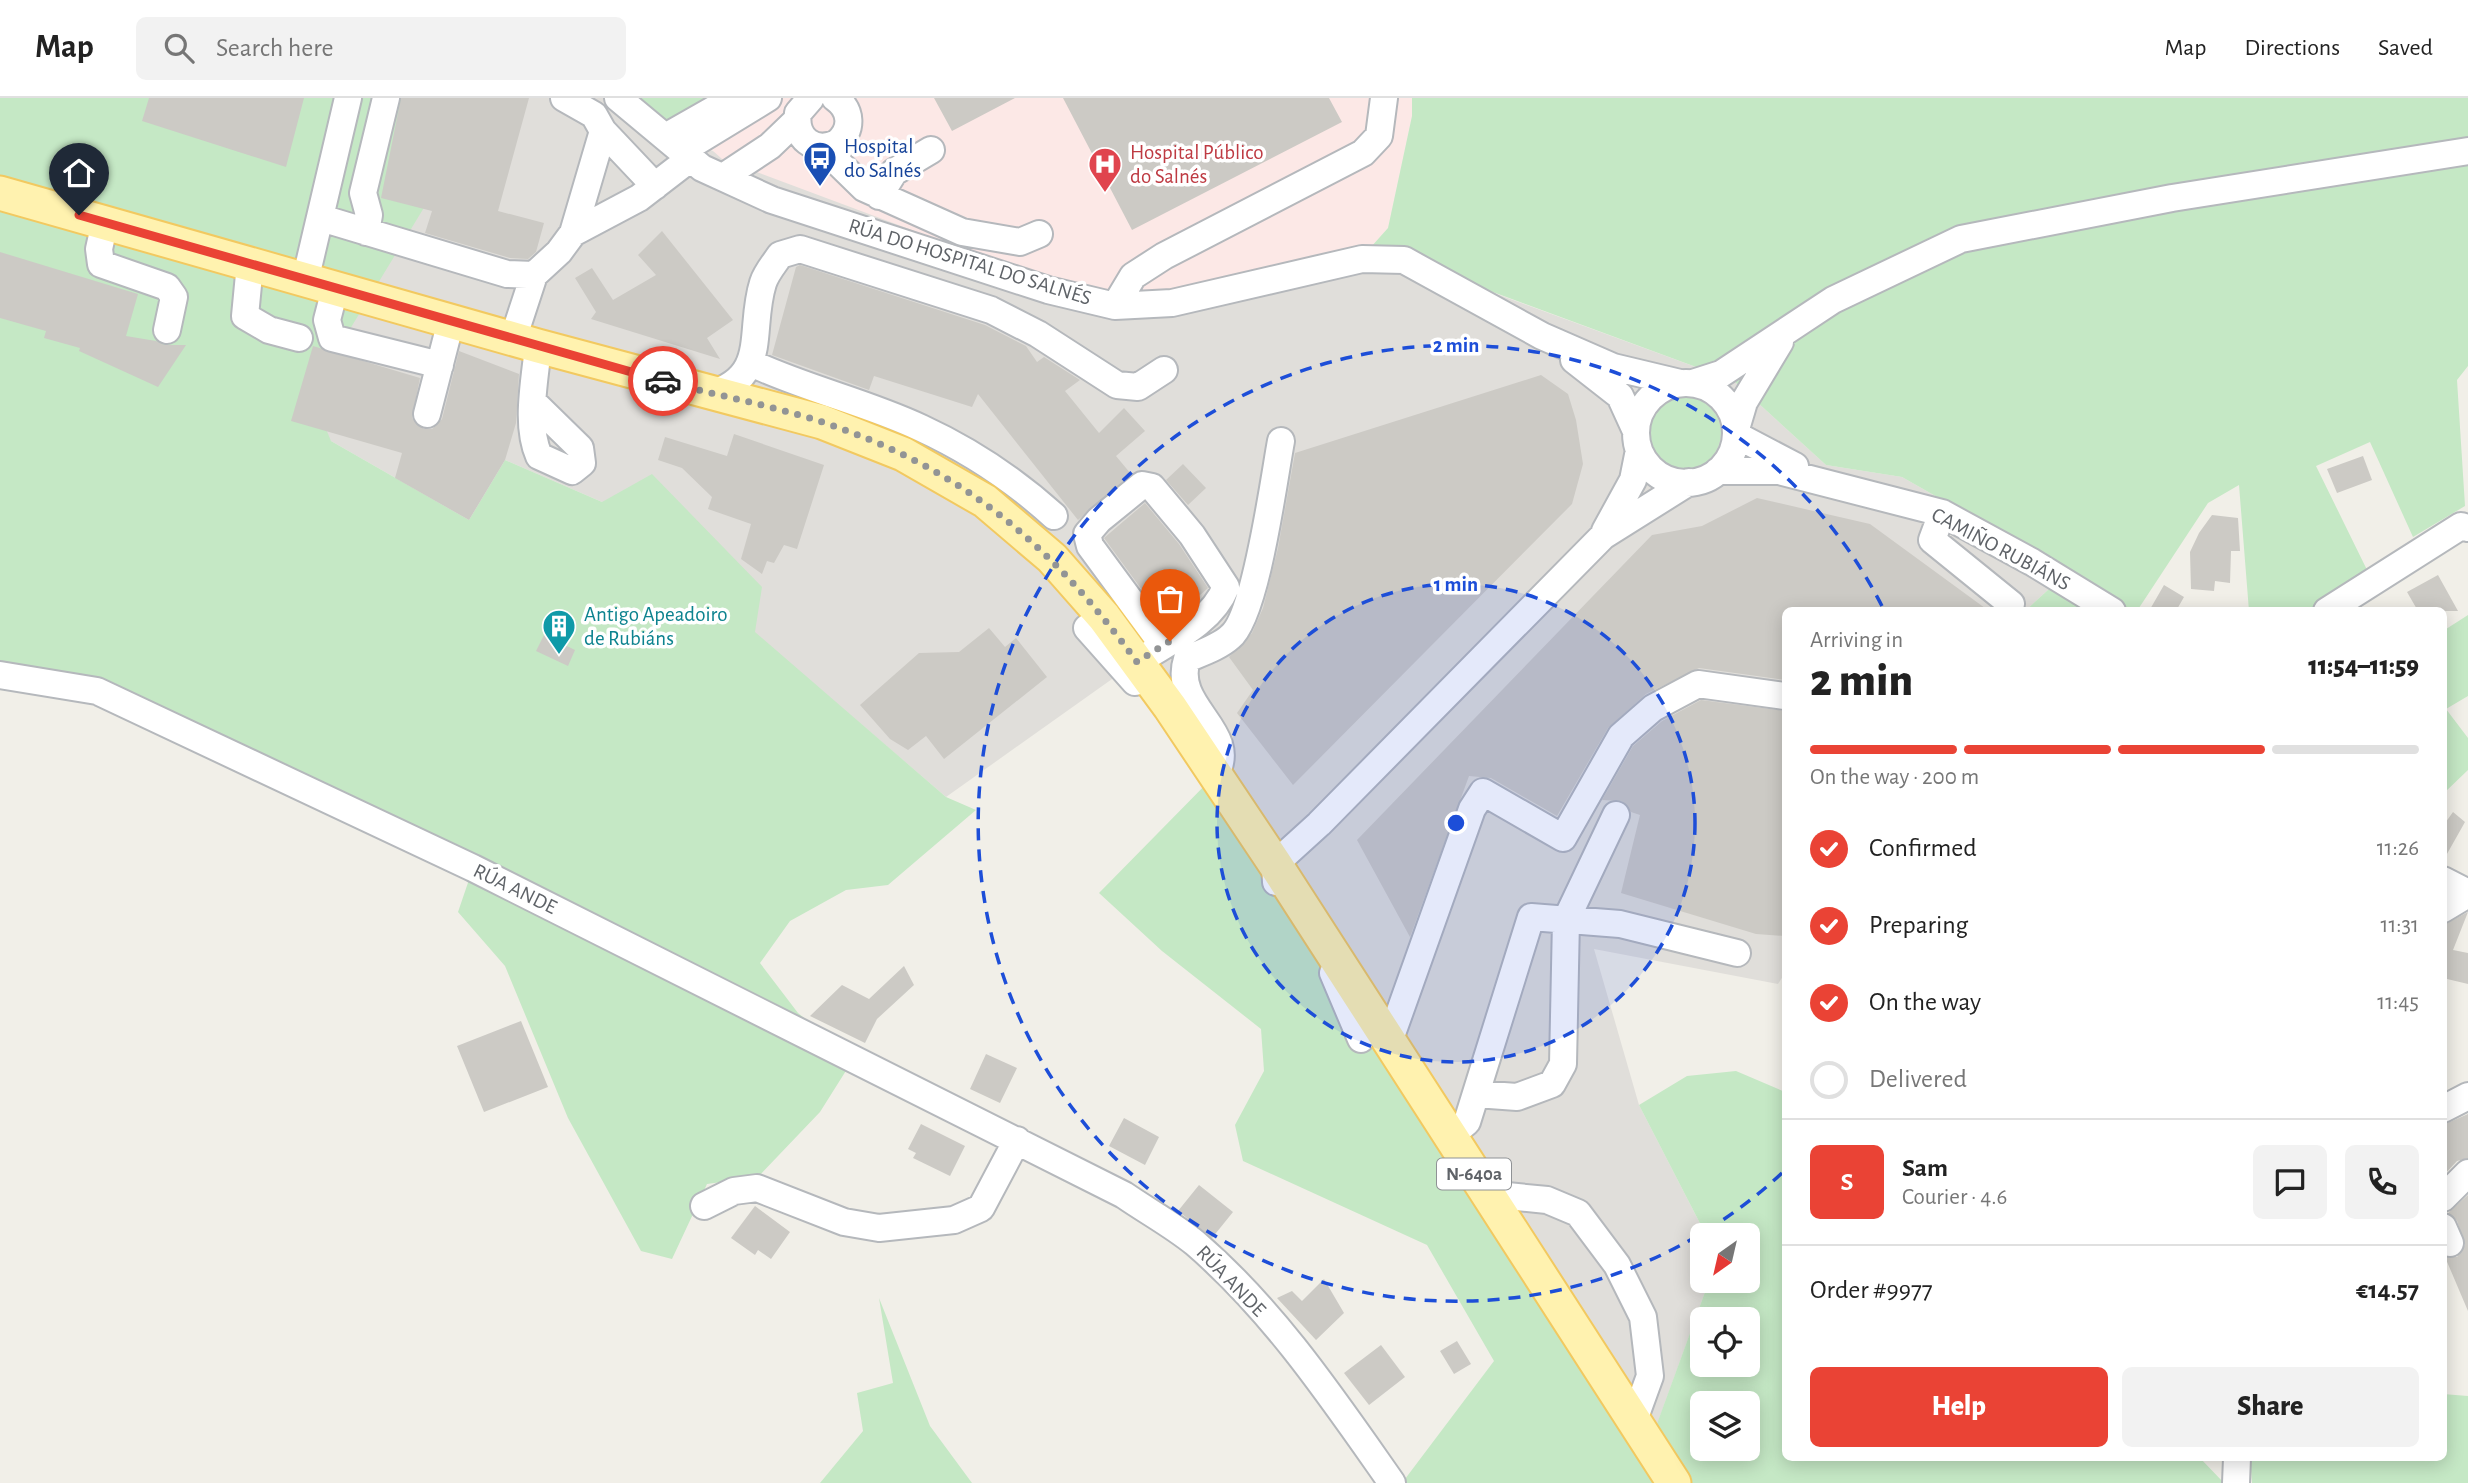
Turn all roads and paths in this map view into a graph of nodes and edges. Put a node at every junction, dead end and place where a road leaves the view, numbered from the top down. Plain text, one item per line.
1 (348, 98) edge
2 (386, 98) edge
3 (564, 98) edge
4 (618, 98) edge
5 (734, 98) edge
6 (768, 98) edge
7 (811, 98) edge
8 (835, 98) edge
9 (1384, 98) edge
10 (830, 128) edge
11 (603, 131) junction
12 (680, 148) junction
13 (931, 150) dead end
14 (2468, 151) edge
15 (723, 177) junction
16 (655, 186) junction
17 (0, 192) edge
18 (760, 194) junction
19 (879, 196) junction
20 (320, 218) junction
21 (106, 222) junction
22 (366, 232) junction
23 (573, 233) junction
24 (1039, 234) dead end
25 (250, 264) junction
26 (534, 275) junction
27 (320, 285) junction
28 (1115, 306) junction
29 (451, 321) junction
30 (167, 330) dead end
31 (1790, 330) junction
32 (1542, 336) junction
33 (299, 338) dead end
34 (526, 342) junction
35 (751, 363) junction
36 (440, 365) junction
37 (1164, 370) dead end
38 (1687, 383) junction
39 (710, 394) junction
40 (534, 403) dead end
41 (427, 414) dead end
42 (1736, 432) junction
43 (1637, 440) junction
44 (1282, 441) dead end
45 (1718, 471) junction
46 (1689, 482) junction
47 (1845, 487) junction
48 (1942, 513) junction
49 (1054, 516) dead end
50 (2468, 528) edge
51 (1603, 536) junction
52 (2009, 607) edge
53 (2105, 607) edge
54 (2333, 607) edge
55 (1087, 628) junction
56 (1150, 653) junction
57 (0, 675) edge
58 (1782, 696) edge
59 (1215, 775) junction
60 (1616, 815) dead end
61 (1275, 863) junction
62 (2447, 882) edge
63 (2468, 893) edge
64 (2447, 906) edge
65 (1566, 920) junction
66 (1737, 953) dead end
67 (1375, 1040) junction
68 (1476, 1094) junction
69 (2468, 1096) edge
70 (2447, 1107) edge
71 (1450, 1136) junction
72 (1017, 1140) junction
73 (2468, 1173) edge
74 (1488, 1194) junction
75 (2447, 1194) edge
76 (704, 1206) dead end
77 (1634, 1420) junction
78 (2237, 1461) edge
79 (1392, 1483) edge
80 (1648, 1483) edge
81 (1674, 1483) edge
82 (2236, 1483) edge

1 - 20 street
2 - 22 street
3 - 11 street
4 - 12 street, RÚA DO HOSPITAL DO SALNÉS
5 - 12 street
6 - 12 street
7 - 10 street
8 - 10 street
9 - 28 street
10 - 15 street
10 - 18 street
10 - 19 street
11 - 16 street
11 - 23 street
12 - 15 street, RÚA DO HOSPITAL DO SALNÉS
12 - 16 street
13 - 19 street
14 - 31 street
15 - 18 street, RÚA DO HOSPITAL DO SALNÉS
16 - 23 street
17 - 21 main road, N-640a
18 - 28 street, RÚA DO HOSPITAL DO SALNÉS
19 - 24 street
20 - 22 street
20 - 27 street
21 - 25 main road, N-640a
21 - 30 street
22 - 26 street
23 - 26 street
25 - 27 main road, N-640a
25 - 33 street
26 - 34 street
27 - 29 main road, N-640a
27 - 36 street
28 - 32 street, RÚA DO HOSPITAL DO SALNÉS
29 - 34 main road, N-640a
29 - 36 street
31 - 38 street
31 - 42 street
32 - 38 street, RÚA DO HOSPITAL DO SALNÉS
32 - 43 street, RÚA DO HOSPITAL DO SALNÉS
34 - 39 main road, N-640a
34 - 40 street
35 - 37 street
35 - 39 street
35 - 49 street
36 - 41 street
38 - 42 street
38 - 43 street
39 - 55 main road, N-640a
39 - 56 main road, N-640a
42 - 45 street
42 - 47 street
43 - 46 street
43 - 51 street
44 - 59 street
45 - 46 street
45 - 47 street
46 - 51 street
47 - 48 street, CAMIÑO RUBIÁNS
48 - 52 street
48 - 53 street, CAMIÑO RUBIÁNS
50 - 54 street
51 - 61 street
55 - 61 street
55 - 67 main road, N-640a
56 - 56 street
56 - 59 main road, N-640a
57 - 72 street, RÚA ANDE
58 - 67 street
59 - 61 main road, N-640a
60 - 65 street
61 - 67 main road, N-640a
62 - 63 street
63 - 64 street
65 - 66 street
65 - 68 street
65 - 68 street
67 - 71 main road, N-640a
67 - 80 main road, N-640a
68 - 71 street
69 - 70 street
71 - 74 main road, N-640a
72 - 76 street
72 - 79 street, RÚA ANDE
73 - 75 street
74 - 77 main road, N-640a
74 - 77 street
77 - 81 main road, N-640a
78 - 82 street

